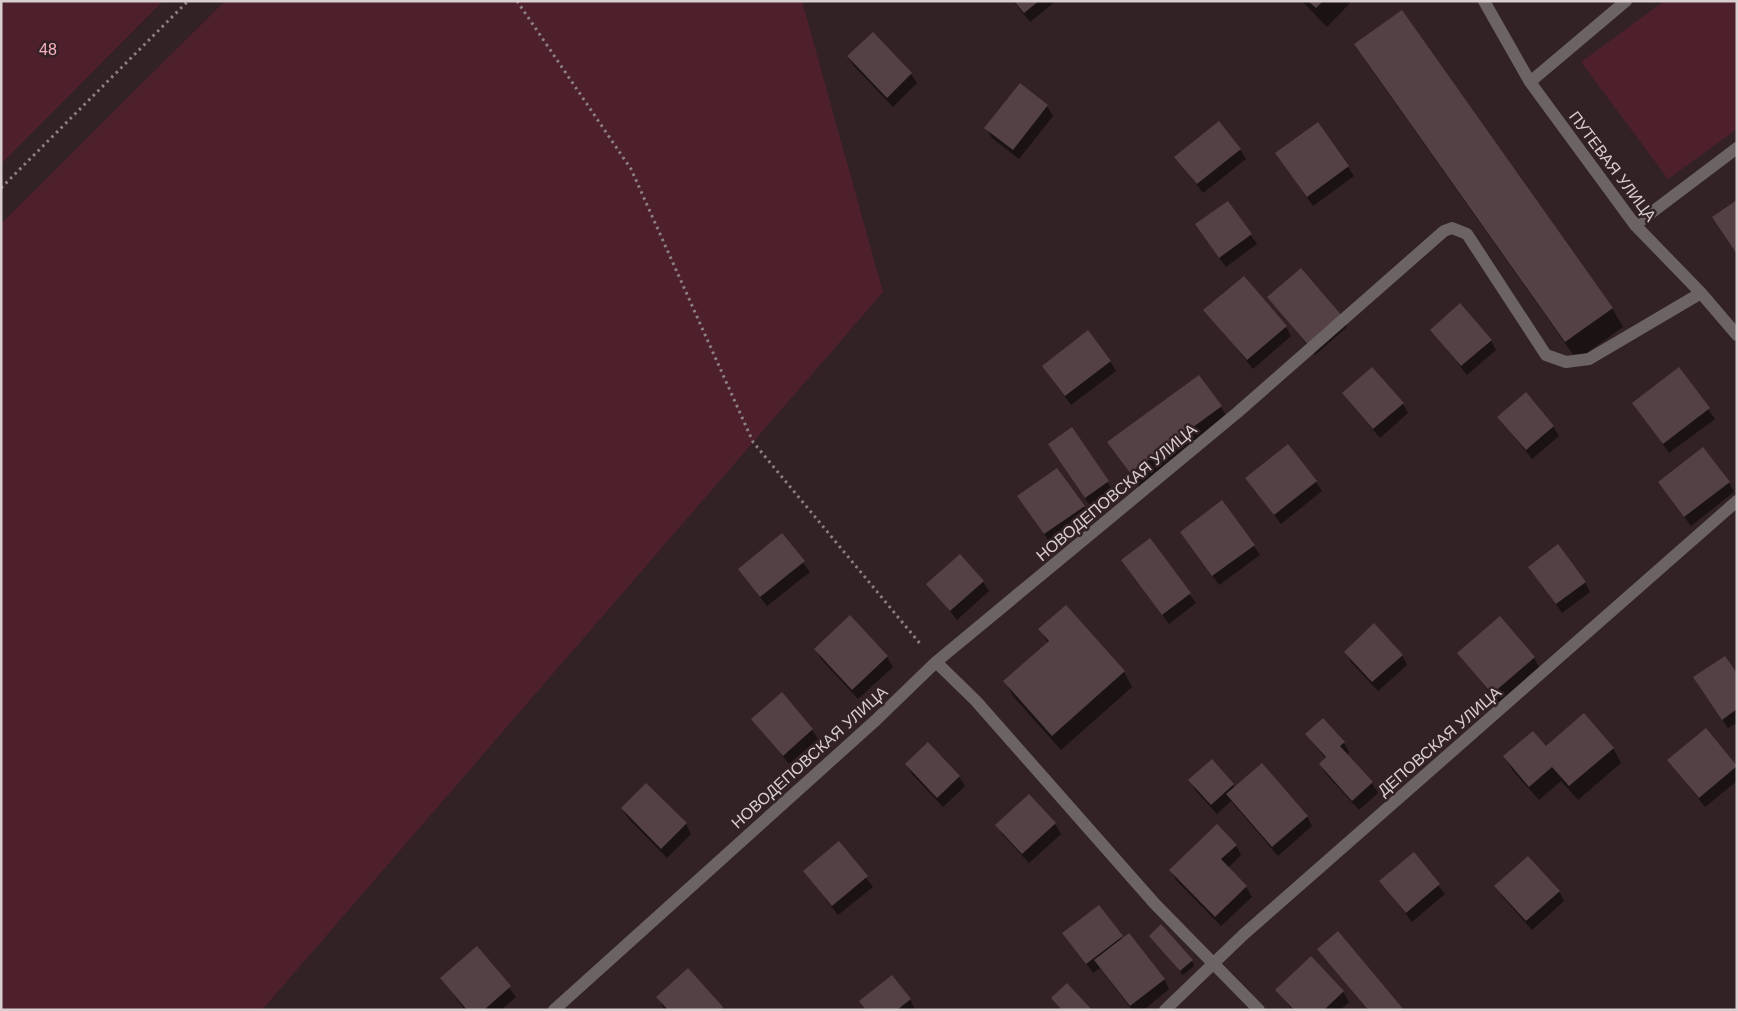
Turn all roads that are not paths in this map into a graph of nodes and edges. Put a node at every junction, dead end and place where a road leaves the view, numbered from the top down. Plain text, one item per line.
1 (1484, 1) edge
2 (1626, 1) edge
3 (1530, 82) junction
4 (1737, 148) edge
5 (1636, 225) junction
6 (1701, 293) junction
7 (1737, 335) edge
8 (1737, 501) edge
9 (936, 662) junction
10 (1213, 964) junction
11 (554, 1010) edge
12 (1165, 1010) edge
13 (1259, 1010) edge

1 - 3 street, ПУТЕВАЯ УЛИЦА
2 - 3 street
3 - 5 street, ПУТЕВАЯ УЛИЦА
4 - 5 street
5 - 6 street, ПУТЕВАЯ УЛИЦА
6 - 7 street, ПУТЕВАЯ УЛИЦА
6 - 9 street, НОВОДЕПОВСКАЯ УЛИЦА
8 - 10 street, ДЕПОВСКАЯ УЛИЦА
9 - 10 street
9 - 11 street, НОВОДЕПОВСКАЯ УЛИЦА
10 - 12 street, ДЕПОВСКАЯ УЛИЦА
10 - 13 street

